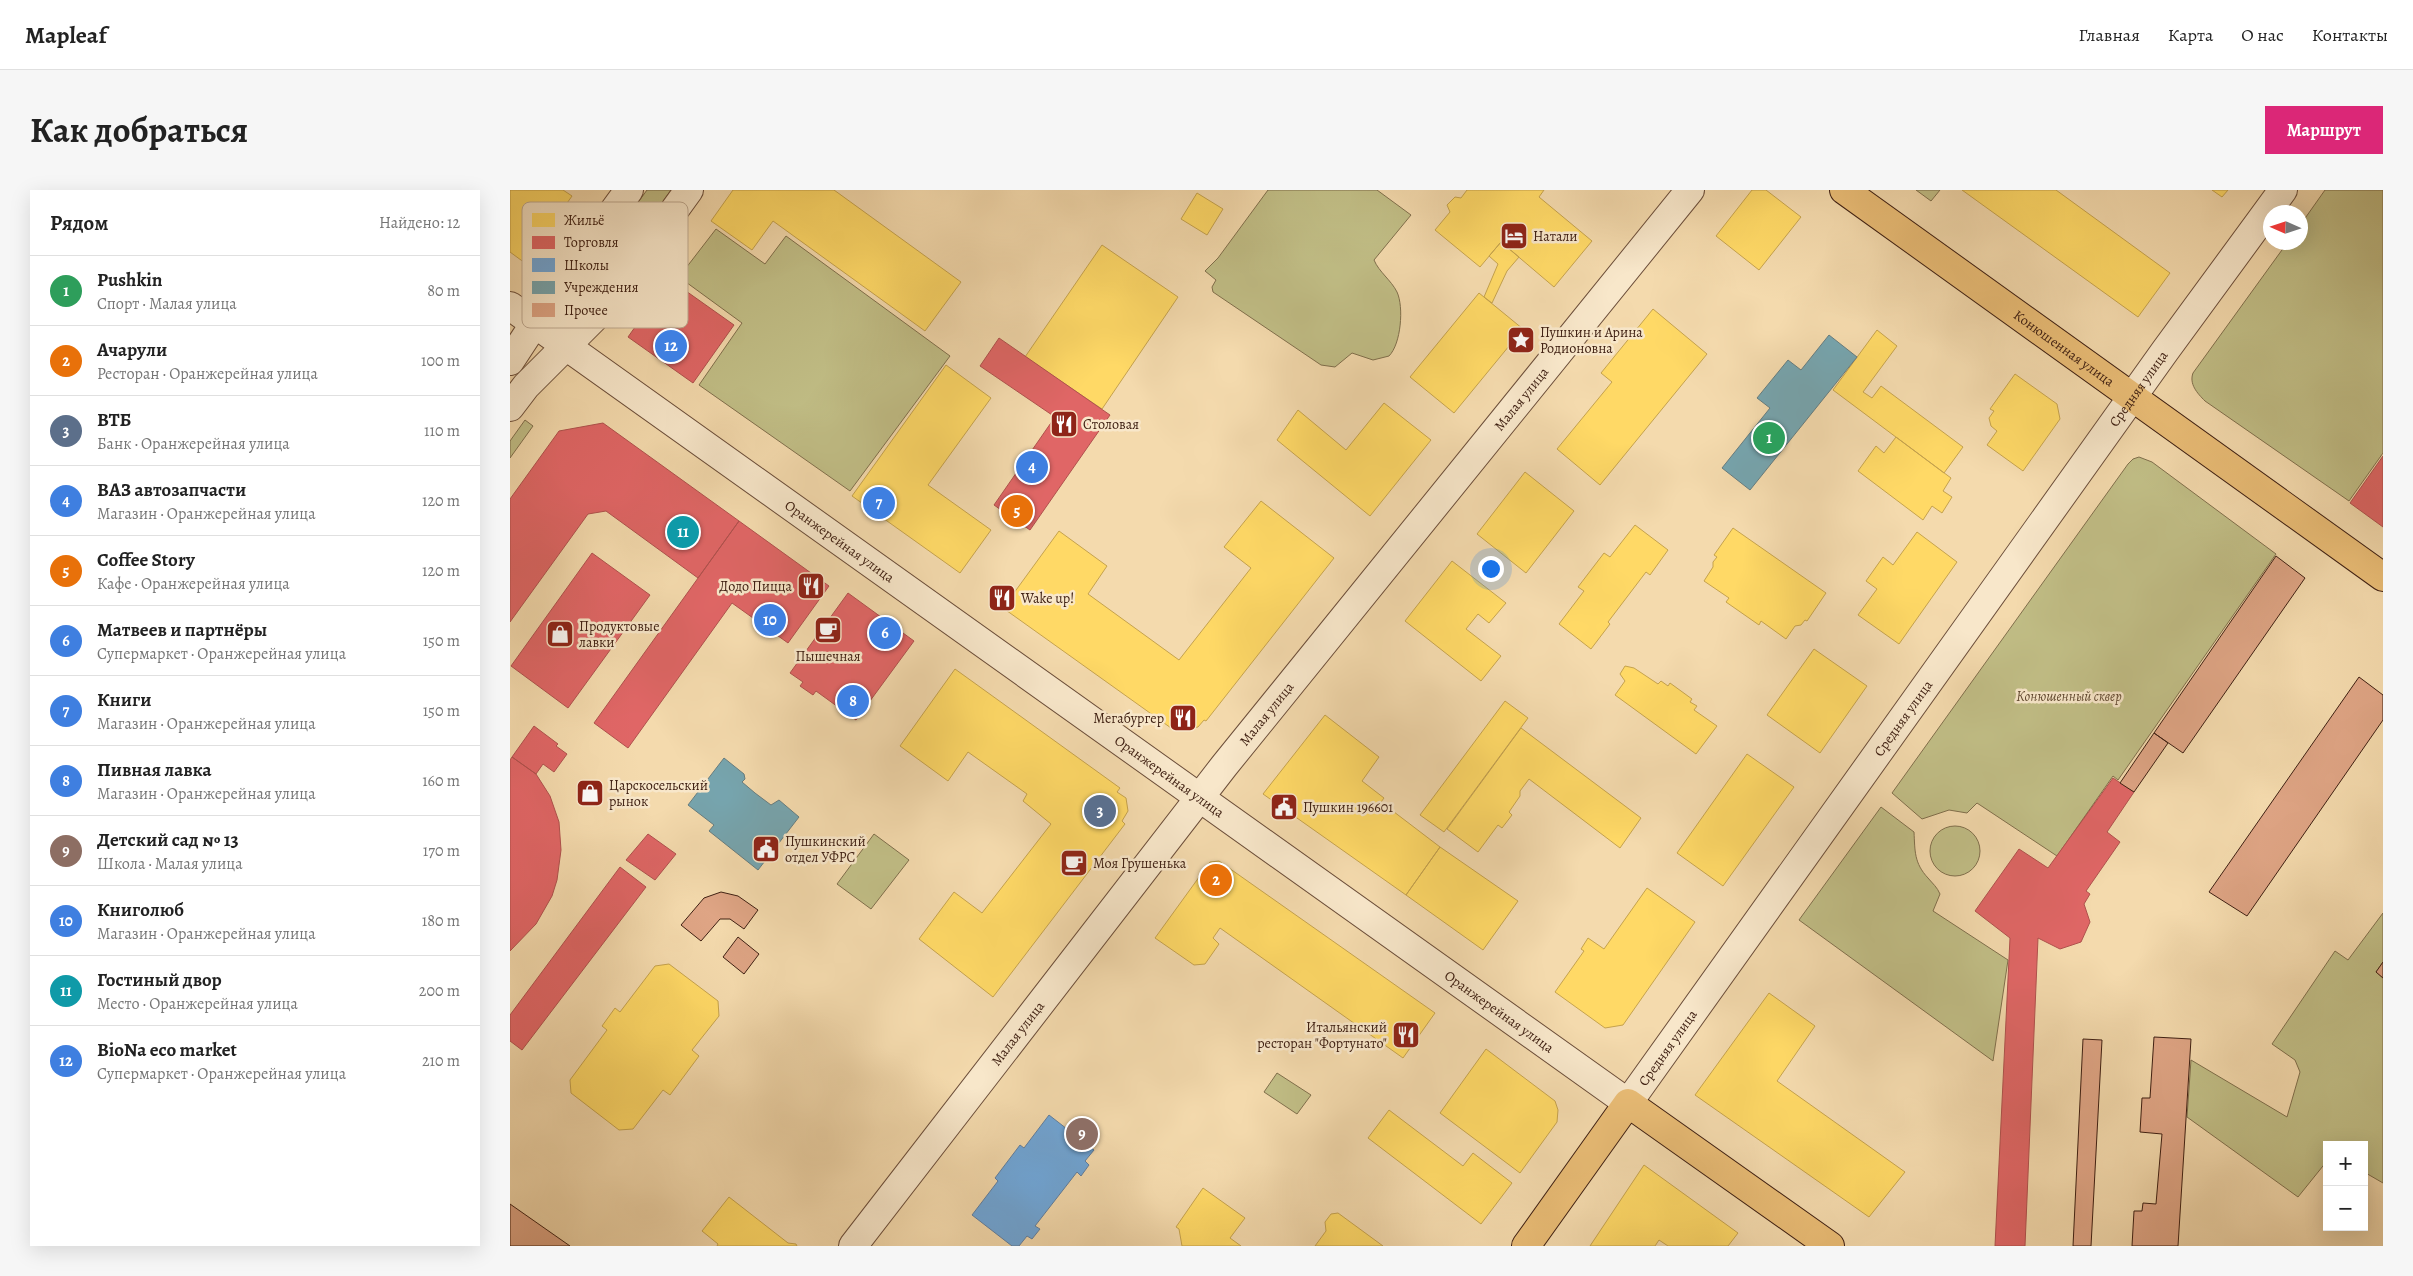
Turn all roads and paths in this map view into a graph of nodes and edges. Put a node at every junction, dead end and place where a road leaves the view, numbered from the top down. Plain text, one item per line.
1 (629, 190) edge
2 (689, 190) edge
3 (1690, 190) edge
4 (1844, 190) edge
5 (2282, 190) edge
6 (620, 202) edge
7 (680, 202) edge
8 (510, 306) edge
9 (522, 315) edge
10 (531, 328) edge
11 (540, 328) edge
12 (583, 328) edge
13 (565, 346) junction
14 (510, 361) edge
15 (2132, 397) junction
16 (510, 407) edge
17 (2383, 577) edge
18 (1199, 798) junction
19 (1628, 1103) junction
20 (853, 1246) edge
21 (1526, 1246) edge
22 (1830, 1246) edge

1 - 6 street
2 - 7 street
3 - 18 street, Малая улица
4 - 15 main road, Конюшенная улица
5 - 15 street, Средняя улица
8 - 9 street, Оранжерейная улица
10 - 14 street
11 - 13 street, Оранжерейная улица
12 - 13 street
13 - 16 street
13 - 18 street, Оранжерейная улица
15 - 17 main road, Конюшенная улица
15 - 19 street, Средняя улица
18 - 19 street, Оранжерейная улица
18 - 20 street, Малая улица
19 - 21 main road, Средняя улица
19 - 22 main road, Оранжерейная улица

